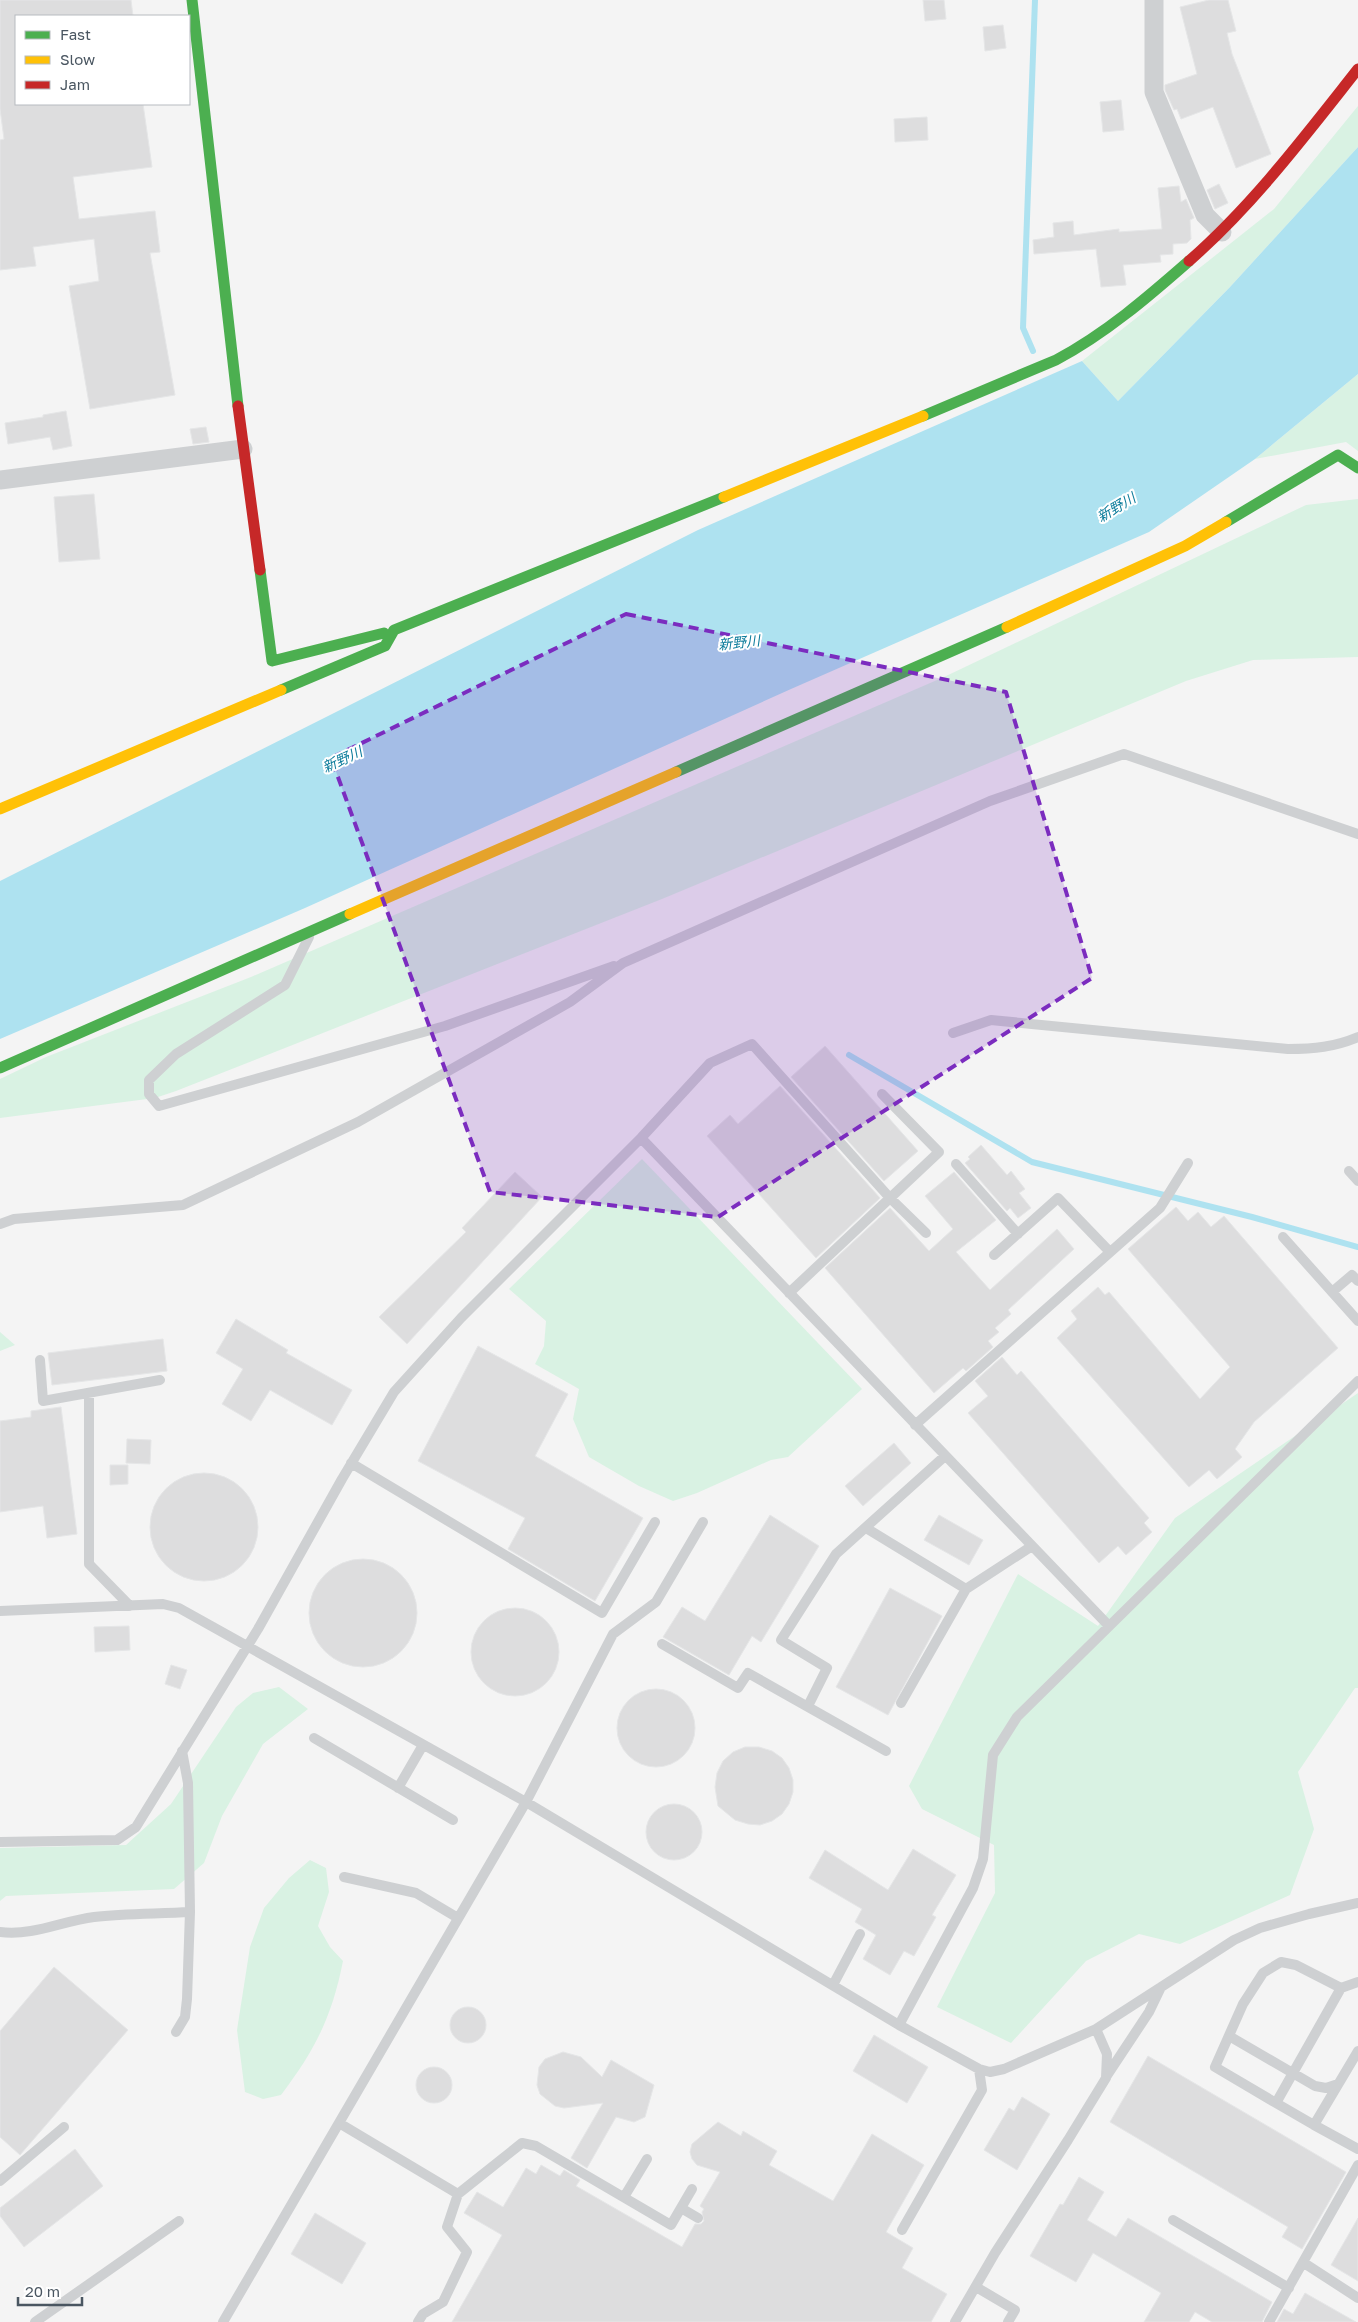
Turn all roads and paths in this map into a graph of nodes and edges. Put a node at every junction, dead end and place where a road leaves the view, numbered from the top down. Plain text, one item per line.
1 (192, 0) edge
2 (1154, 0) edge
3 (1358, 69) edge
4 (1222, 232) junction
5 (242, 449) junction
6 (1358, 468) edge
7 (0, 480) edge
8 (394, 630) junction
9 (0, 809) edge
10 (1358, 834) edge
11 (312, 930) junction
12 (623, 963) junction
13 (953, 1033) dead end
14 (1358, 1037) edge
15 (0, 1068) edge
16 (882, 1094) dead end
17 (641, 1138) junction
18 (1188, 1163) dead end
19 (956, 1164) dead end
20 (1349, 1171) dead end
21 (1358, 1181) edge
22 (890, 1198) junction
23 (0, 1224) edge
24 (926, 1233) dead end
25 (1018, 1234) junction
26 (1282, 1237) dead end
27 (1110, 1252) junction
28 (994, 1255) dead end
29 (1358, 1281) edge
30 (1332, 1292) junction
31 (789, 1293) junction
32 (1358, 1321) edge
33 (40, 1360) dead end
34 (160, 1380) dead end
35 (1358, 1381) edge
36 (89, 1393) junction
37 (915, 1425) junction
38 (945, 1456) junction
39 (352, 1463) junction
40 (655, 1522) dead end
41 (703, 1522) dead end
42 (866, 1528) junction
43 (1032, 1546) junction
44 (966, 1589) junction
45 (130, 1606) junction
46 (0, 1611) edge
47 (1109, 1626) junction
48 (662, 1644) dead end
49 (246, 1647) junction
50 (902, 1703) dead end
51 (808, 1706) junction
52 (314, 1738) dead end
53 (423, 1745) junction
54 (182, 1751) junction
55 (886, 1751) dead end
56 (398, 1788) junction
57 (526, 1802) junction
58 (452, 1820) dead end
59 (0, 1842) edge
60 (344, 1877) dead end
61 (1358, 1903) edge
62 (190, 1912) junction
63 (458, 1918) junction
64 (0, 1932) edge
65 (860, 1934) dead end
66 (1358, 1982) edge
67 (832, 1985) junction
68 (1161, 1987) junction
69 (1341, 1988) junction
70 (899, 2025) junction
71 (1096, 2029) junction
72 (176, 2032) dead end
73 (1229, 2036) junction
74 (1358, 2051) edge
75 (979, 2070) junction
76 (1293, 2074) junction
77 (1106, 2078) junction
78 (1338, 2084) junction
79 (1276, 2103) junction
80 (339, 2123) junction
81 (1314, 2125) junction
82 (64, 2127) dead end
83 (1358, 2149) edge
84 (647, 2159) dead end
85 (1358, 2165) edge
86 (0, 2181) edge
87 (692, 2188) dead end
88 (458, 2194) junction
89 (624, 2197) junction
90 (681, 2208) junction
91 (698, 2218) dead end
92 (1173, 2220) dead end
93 (179, 2222) dead end
94 (902, 2230) dead end
95 (1304, 2263) junction
96 (976, 2287) junction
97 (1290, 2288) junction
98 (1358, 2298) edge
99 (35, 2322) edge
100 (223, 2322) edge
101 (418, 2322) edge
102 (956, 2322) edge
103 (1008, 2322) edge
104 (1269, 2322) edge

1 - 5 street
2 - 4 street
3 - 4 street
4 - 8 street
5 - 7 street
5 - 8 street
6 - 11 street
8 - 9 street
10 - 12 lane
11 - 12 lane
11 - 15 street
12 - 23 lane
13 - 14 lane
16 - 22 lane
17 - 22 lane
17 - 31 lane
17 - 39 lane
18 - 27 lane
19 - 25 lane
20 - 21 lane
22 - 24 lane
22 - 31 lane
25 - 27 lane
25 - 28 lane
26 - 30 lane
27 - 37 lane
29 - 30 lane
30 - 32 lane
31 - 37 lane
33 - 36 lane
34 - 36 lane
35 - 47 lane
36 - 45 lane
37 - 38 lane
38 - 42 lane
38 - 43 lane
39 - 40 lane
39 - 49 lane
41 - 57 lane
42 - 44 lane
42 - 51 lane
43 - 44 lane
43 - 47 lane
44 - 50 lane
45 - 46 lane
45 - 49 lane
47 - 70 lane
48 - 51 lane
49 - 53 lane
49 - 54 lane
51 - 55 lane
52 - 56 lane
53 - 56 lane
53 - 57 lane
54 - 59 lane
54 - 62 lane
56 - 58 lane
57 - 63 lane
57 - 67 lane
60 - 63 lane
61 - 68 lane
62 - 64 lane
62 - 72 lane
63 - 80 lane
65 - 67 lane
66 - 69 lane
67 - 70 lane
68 - 71 lane
68 - 77 lane
69 - 73 lane
69 - 76 lane
70 - 75 lane
71 - 75 lane
71 - 77 lane
73 - 76 lane
73 - 79 lane
74 - 78 lane
75 - 94 lane
76 - 78 lane
76 - 79 lane
77 - 96 lane
78 - 81 lane
79 - 81 lane
80 - 88 lane
80 - 100 lane
81 - 83 lane
82 - 86 lane
84 - 89 lane
85 - 95 lane
87 - 90 lane
88 - 89 lane
88 - 101 lane
89 - 90 lane
90 - 91 lane
92 - 97 lane
93 - 99 lane
95 - 97 lane
95 - 98 lane
96 - 102 lane
96 - 103 lane
97 - 104 lane

